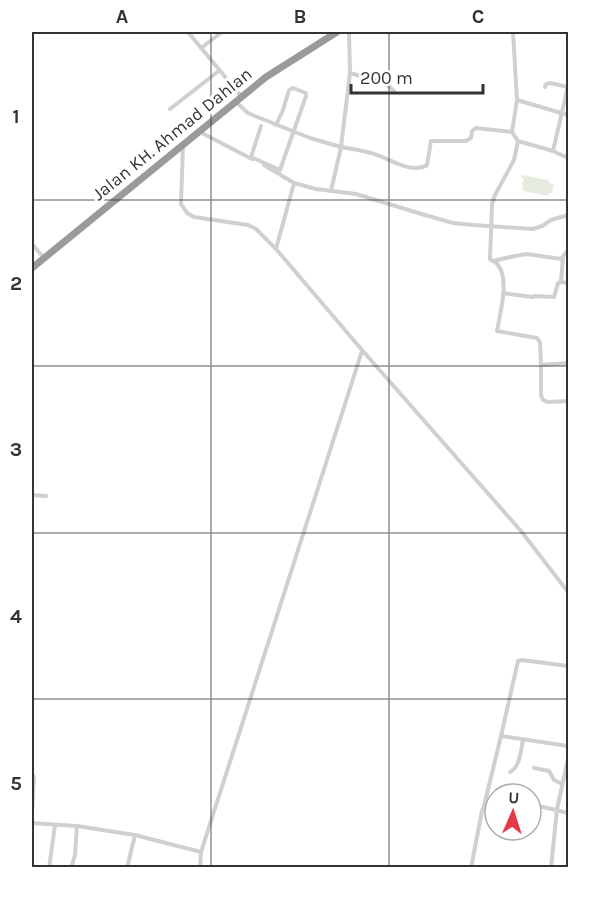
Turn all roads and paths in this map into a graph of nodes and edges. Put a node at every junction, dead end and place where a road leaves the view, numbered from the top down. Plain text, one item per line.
1 (188, 32) edge
2 (222, 32) edge
3 (337, 32) edge
4 (349, 32) edge
5 (513, 32) edge
6 (201, 48) junction
7 (220, 70) junction
8 (350, 73) junction
9 (545, 87) dead end
10 (568, 87) edge
11 (394, 91) dead end
12 (239, 99) junction
13 (517, 100) junction
14 (170, 109) dead end
15 (562, 113) junction
16 (568, 115) edge
17 (276, 125) junction
18 (261, 126) dead end
19 (200, 131) junction
20 (294, 132) junction
21 (512, 132) junction
22 (518, 141) junction
23 (183, 145) junction
24 (341, 147) junction
25 (553, 151) junction
26 (568, 158) edge
27 (294, 183) junction
28 (331, 191) junction
29 (568, 215) edge
30 (490, 227) junction
31 (32, 244) edge
32 (276, 249) junction
33 (568, 250) edge
34 (43, 257) junction
35 (563, 257) junction
36 (493, 261) junction
37 (32, 268) edge
38 (561, 282) junction
39 (568, 283) edge
40 (502, 293) junction
41 (362, 350) junction
42 (568, 363) edge
43 (541, 365) junction
44 (568, 401) edge
45 (32, 495) edge
46 (46, 496) dead end
47 (568, 592) edge
48 (568, 666) edge
49 (501, 736) junction
50 (523, 740) junction
51 (568, 746) edge
52 (568, 759) edge
53 (534, 768) dead end
54 (510, 772) dead end
55 (32, 774) edge
56 (490, 782) edge
57 (562, 784) junction
58 (543, 806) edge
59 (483, 809) edge
60 (557, 809) junction
61 (32, 811) edge
62 (568, 813) edge
63 (32, 823) edge
64 (55, 825) junction
65 (77, 826) junction
66 (135, 835) junction
67 (201, 852) junction
68 (49, 867) edge
69 (71, 867) edge
70 (127, 867) edge
71 (200, 867) edge
72 (471, 867) edge
73 (551, 867) edge

1 - 6 street
2 - 6 street
3 - 12 highway, Jalan KH. Ahmad Dahlan
4 - 8 street
5 - 13 street
6 - 7 street
7 - 12 street
7 - 14 street
8 - 11 street
8 - 24 street
9 - 10 street
10 - 15 street
12 - 17 street
12 - 19 highway, Jalan KH. Ahmad Dahlan
13 - 15 street
13 - 21 street
15 - 16 street
15 - 25 street
17 - 20 street
17 - 20 street
18 - 20 street
19 - 23 highway, Jalan KH. Ahmad Dahlan
19 - 27 street
20 - 24 street
21 - 22 street
21 - 24 street
22 - 25 street
22 - 30 street
23 - 32 street
23 - 34 highway, Jalan KH. Ahmad Dahlan
24 - 28 street
25 - 26 street
27 - 28 street
27 - 32 street
28 - 30 street
29 - 30 street
30 - 36 street
31 - 34 street
32 - 41 street
33 - 35 street
34 - 37 highway, Jalan KH. Ahmad Dahlan
35 - 36 street
35 - 38 street
36 - 40 street
38 - 39 street
38 - 40 street
40 - 43 street
41 - 47 street
41 - 67 street
42 - 43 street
43 - 44 street
45 - 46 street
48 - 49 street
49 - 50 street
49 - 56 street
50 - 51 street
50 - 54 street
52 - 57 street
53 - 57 street
55 - 61 street
57 - 60 street
58 - 60 street
59 - 72 street
60 - 62 street
60 - 73 street
63 - 64 street
64 - 65 street
64 - 68 street
65 - 66 street
65 - 69 street
66 - 67 street
66 - 70 street
67 - 71 street

